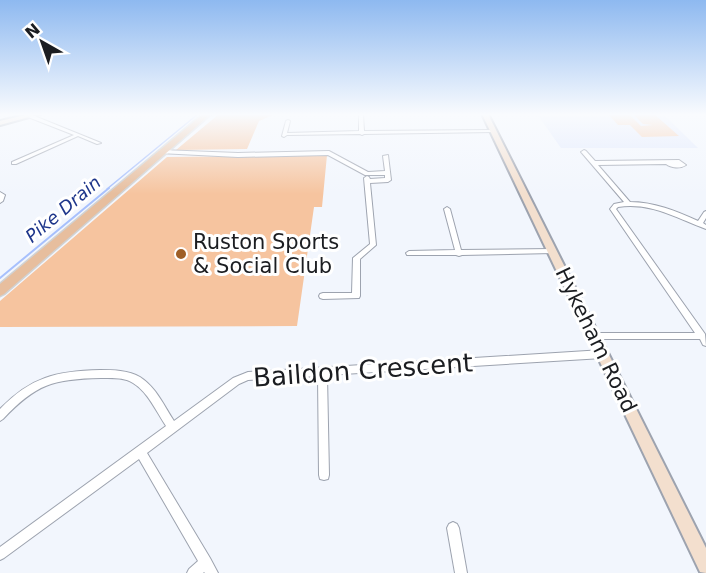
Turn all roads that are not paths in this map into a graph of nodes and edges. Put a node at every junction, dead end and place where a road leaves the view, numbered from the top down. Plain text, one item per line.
1 (64, 141) edge
2 (93, 141) edge
3 (175, 141) edge
4 (498, 141) edge
5 (99, 143) dead end
6 (161, 152) junction
7 (584, 152) dead end
8 (386, 156) dead end
9 (667, 162) dead end
10 (14, 163) dead end
11 (594, 164) junction
12 (367, 177) junction
13 (0, 194) edge
14 (0, 201) edge
15 (628, 203) junction
16 (447, 208) dead end
17 (706, 213) edge
18 (703, 226) edge
19 (553, 251) junction
20 (409, 253) dead end
21 (459, 254) junction
22 (0, 291) edge
23 (323, 296) dead end
24 (594, 336) junction
25 (704, 339) edge
26 (603, 354) junction
27 (322, 371) junction
28 (0, 416) edge
29 (172, 427) junction
30 (140, 451) junction
31 (324, 475) dead end
32 (453, 528) dead end
33 (0, 554) edge
34 (706, 566) edge
35 (209, 567) edge
36 (194, 573) edge
37 (461, 573) edge

1 - 10 street
2 - 5 street
3 - 6 main road
4 - 19 street, Hykeham Road
6 - 12 street
6 - 22 main road
7 - 11 street
8 - 12 street
9 - 11 street
11 - 15 street
12 - 23 street
13 - 14 street
15 - 18 street
15 - 25 street
16 - 21 street
17 - 18 street
19 - 21 street
19 - 24 street, Hykeham Road
20 - 21 street
24 - 25 street
24 - 26 street, Hykeham Road
26 - 27 street, Baildon Crescent
26 - 34 street, Hykeham Road
27 - 29 street, Baildon Crescent
27 - 31 street
28 - 29 street
29 - 30 street, Baildon Crescent
30 - 33 street, Baildon Crescent
30 - 35 street
32 - 37 street
35 - 36 street

